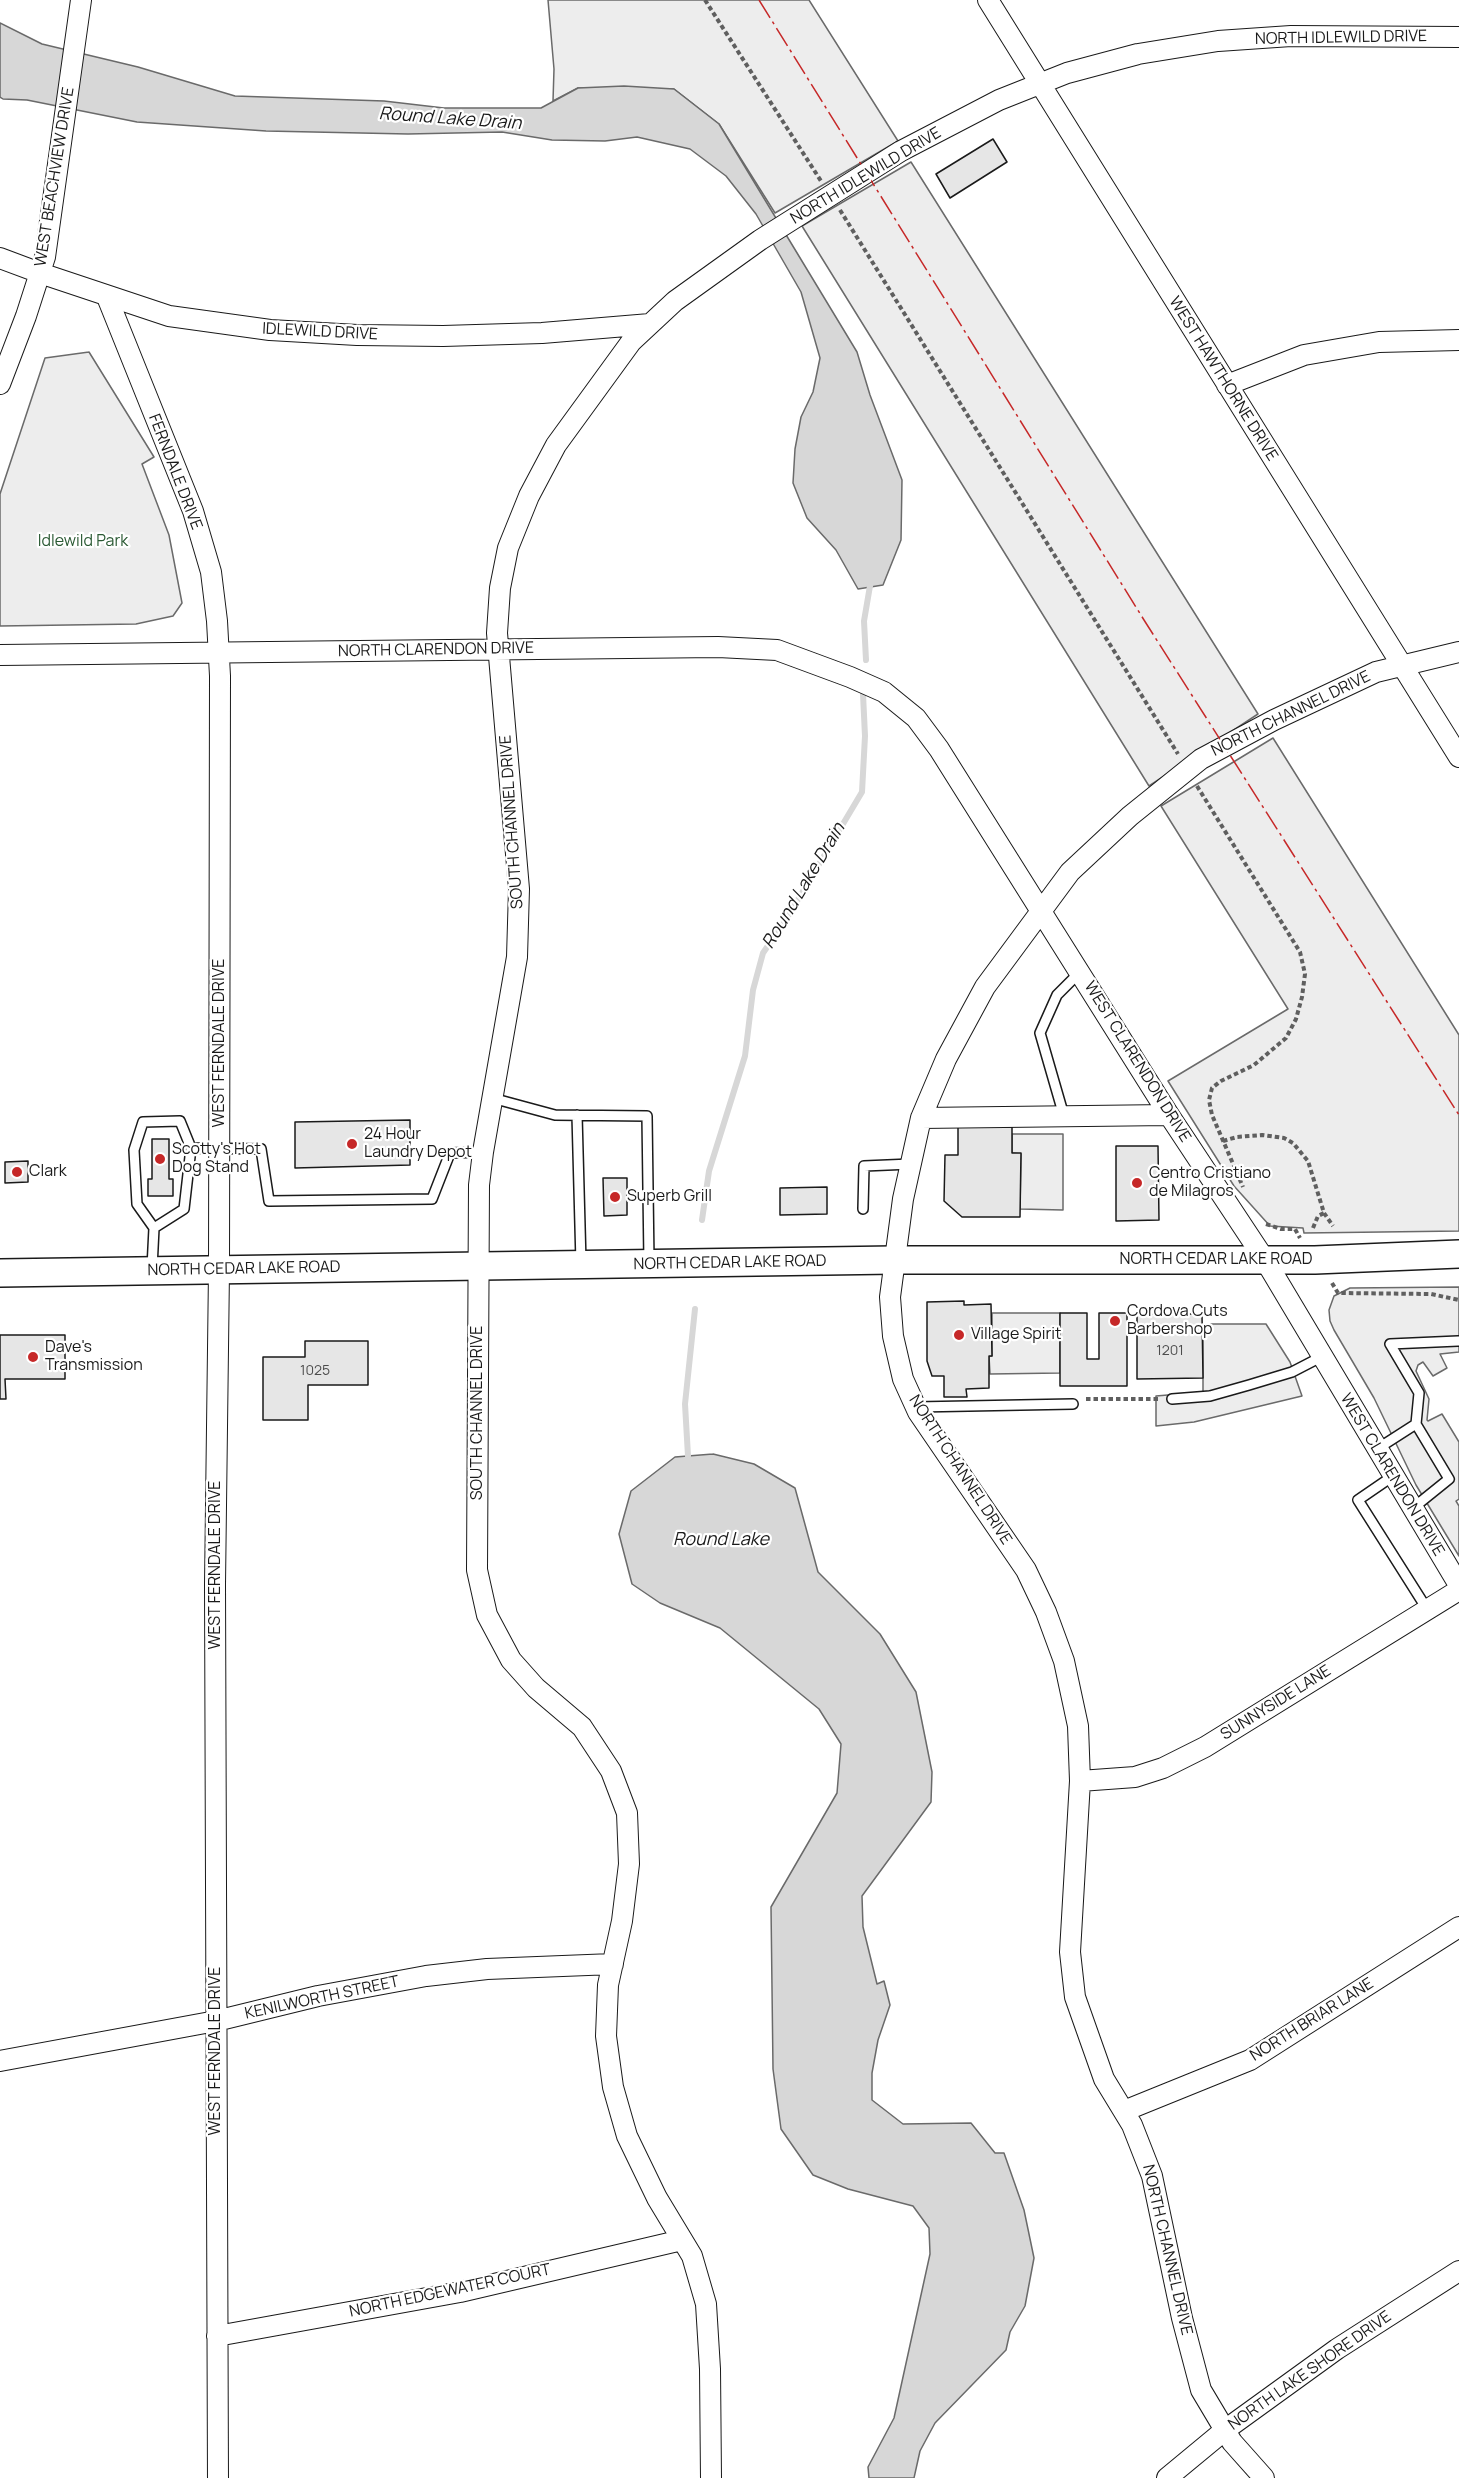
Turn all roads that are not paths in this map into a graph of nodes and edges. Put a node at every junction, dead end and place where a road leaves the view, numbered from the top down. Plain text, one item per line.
1 (81, 0) edge
2 (988, 0) edge
3 (1459, 37) edge
4 (1040, 84) junction
5 (0, 258) edge
6 (40, 273) junction
7 (107, 297) junction
8 (650, 324) junction
9 (1459, 340) edge
10 (0, 384) edge
11 (1227, 385) junction
12 (498, 650) junction
13 (1459, 652) edge
14 (219, 653) junction
15 (0, 655) edge
16 (1402, 666) junction
17 (865, 684) joint
18 (1459, 757) edge
19 (1041, 909) junction
20 (1080, 972) junction
21 (492, 1098) junction
22 (578, 1115) junction
23 (1169, 1115) junction
24 (1064, 1116) junction
25 (921, 1118) junction
26 (191, 1148) junction
27 (220, 1150) junction
28 (483, 1152) junction
29 (911, 1164) junction
30 (863, 1209) dead end
31 (154, 1228) junction
32 (1459, 1254) edge
33 (894, 1260) junction
34 (1265, 1260) junction
35 (649, 1264) junction
36 (581, 1265) junction
37 (478, 1266) junction
38 (219, 1270) junction
39 (152, 1271) junction
40 (0, 1273) edge
41 (1458, 1341) edge
42 (1321, 1357) junction
43 (1172, 1399) road end
44 (1073, 1404) road end
45 (916, 1407) junction
46 (1416, 1424) junction
47 (1377, 1449) junction
48 (1393, 1476) junction
49 (1413, 1508) junction
50 (1459, 1585) edge
51 (1459, 1590) edge
52 (1427, 1610) junction
53 (1080, 1781) junction
54 (1459, 1927) edge
55 (612, 1964) junction
56 (216, 2021) junction
57 (0, 2061) edge
58 (1124, 2111) junction
59 (682, 2240) junction
60 (1459, 2271) edge
61 (217, 2336) junction
62 (1225, 2430) junction
63 (218, 2478) edge
64 (711, 2478) edge
65 (1167, 2478) edge
66 (1264, 2478) edge

1 - 6 street, WEST BEACHVIEW DRIVE
2 - 4 street, WEST HAWTHORNE DRIVE
3 - 4 street, NORTH IDLEWILD DRIVE
4 - 8 street, NORTH IDLEWILD DRIVE
4 - 11 street, WEST HAWTHORNE DRIVE
5 - 6 street, IDLEWILD DRIVE
6 - 7 street, IDLEWILD DRIVE
6 - 10 street, WEST BEACHVIEW DRIVE
7 - 8 street, IDLEWILD DRIVE
7 - 14 street, FERNDALE DRIVE
8 - 12 street, SOUTH CHANNEL DRIVE
9 - 11 street
11 - 16 street, WEST HAWTHORNE DRIVE
12 - 14 street, NORTH CLARENDON DRIVE
12 - 17 street, NORTH CLARENDON DRIVE
12 - 21 street, SOUTH CHANNEL DRIVE
13 - 16 street, NORTH CHANNEL DRIVE
14 - 15 street, NORTH CLARENDON DRIVE
14 - 27 street, WEST FERNDALE DRIVE
16 - 18 street, WEST HAWTHORNE DRIVE
16 - 19 street, NORTH CHANNEL DRIVE
17 - 19 street, WEST CLARENDON DRIVE
19 - 20 street, WEST CLARENDON DRIVE
19 - 25 street, NORTH CHANNEL DRIVE
20 - 23 street, WEST CLARENDON DRIVE
20 - 24 lane
21 - 22 lane
21 - 28 street, SOUTH CHANNEL DRIVE
22 - 35 lane
22 - 36 lane
23 - 24 street
23 - 34 street, WEST CLARENDON DRIVE
24 - 25 street
25 - 29 street, NORTH CHANNEL DRIVE
26 - 27 lane
26 - 31 lane
26 - 31 lane
27 - 28 lane
27 - 38 street, WEST FERNDALE DRIVE
28 - 37 street, SOUTH CHANNEL DRIVE
29 - 30 lane
29 - 33 street, NORTH CHANNEL DRIVE
31 - 39 lane
32 - 34 main road, NORTH CEDAR LAKE ROAD
33 - 34 main road, NORTH CEDAR LAKE ROAD
33 - 35 main road, NORTH CEDAR LAKE ROAD
33 - 45 street, NORTH CHANNEL DRIVE
34 - 42 street, WEST CLARENDON DRIVE
35 - 36 main road, NORTH CEDAR LAKE ROAD
36 - 37 main road, NORTH CEDAR LAKE ROAD
37 - 38 main road, NORTH CEDAR LAKE ROAD
37 - 55 street, SOUTH CHANNEL DRIVE
38 - 39 main road, NORTH CEDAR LAKE ROAD
38 - 56 street, WEST FERNDALE DRIVE
39 - 40 main road, NORTH CEDAR LAKE ROAD
41 - 46 lane
42 - 43 lane
42 - 47 street, WEST CLARENDON DRIVE
44 - 45 lane
45 - 53 street, NORTH CHANNEL DRIVE
46 - 47 lane
46 - 49 lane
47 - 48 street, WEST CLARENDON DRIVE
48 - 49 street, WEST CLARENDON DRIVE
48 - 52 lane
49 - 50 street, WEST CLARENDON DRIVE
51 - 52 street, SUNNYSIDE LANE
52 - 53 street, SUNNYSIDE LANE
53 - 58 street, NORTH CHANNEL DRIVE
54 - 58 street, NORTH BRIAR LANE
55 - 56 street, KENILWORTH STREET
55 - 59 street, SOUTH CHANNEL DRIVE
56 - 57 street, KENILWORTH STREET
56 - 61 street, WEST FERNDALE DRIVE
58 - 62 street, NORTH CHANNEL DRIVE
59 - 61 street, NORTH EDGEWATER COURT
59 - 64 street, SOUTH CHANNEL DRIVE
60 - 62 street, NORTH LAKE SHORE DRIVE
61 - 63 street, WEST FERNDALE DRIVE
62 - 65 street, NORTH LAKE SHORE DRIVE
62 - 66 street, NORTH CHANNEL DRIVE

